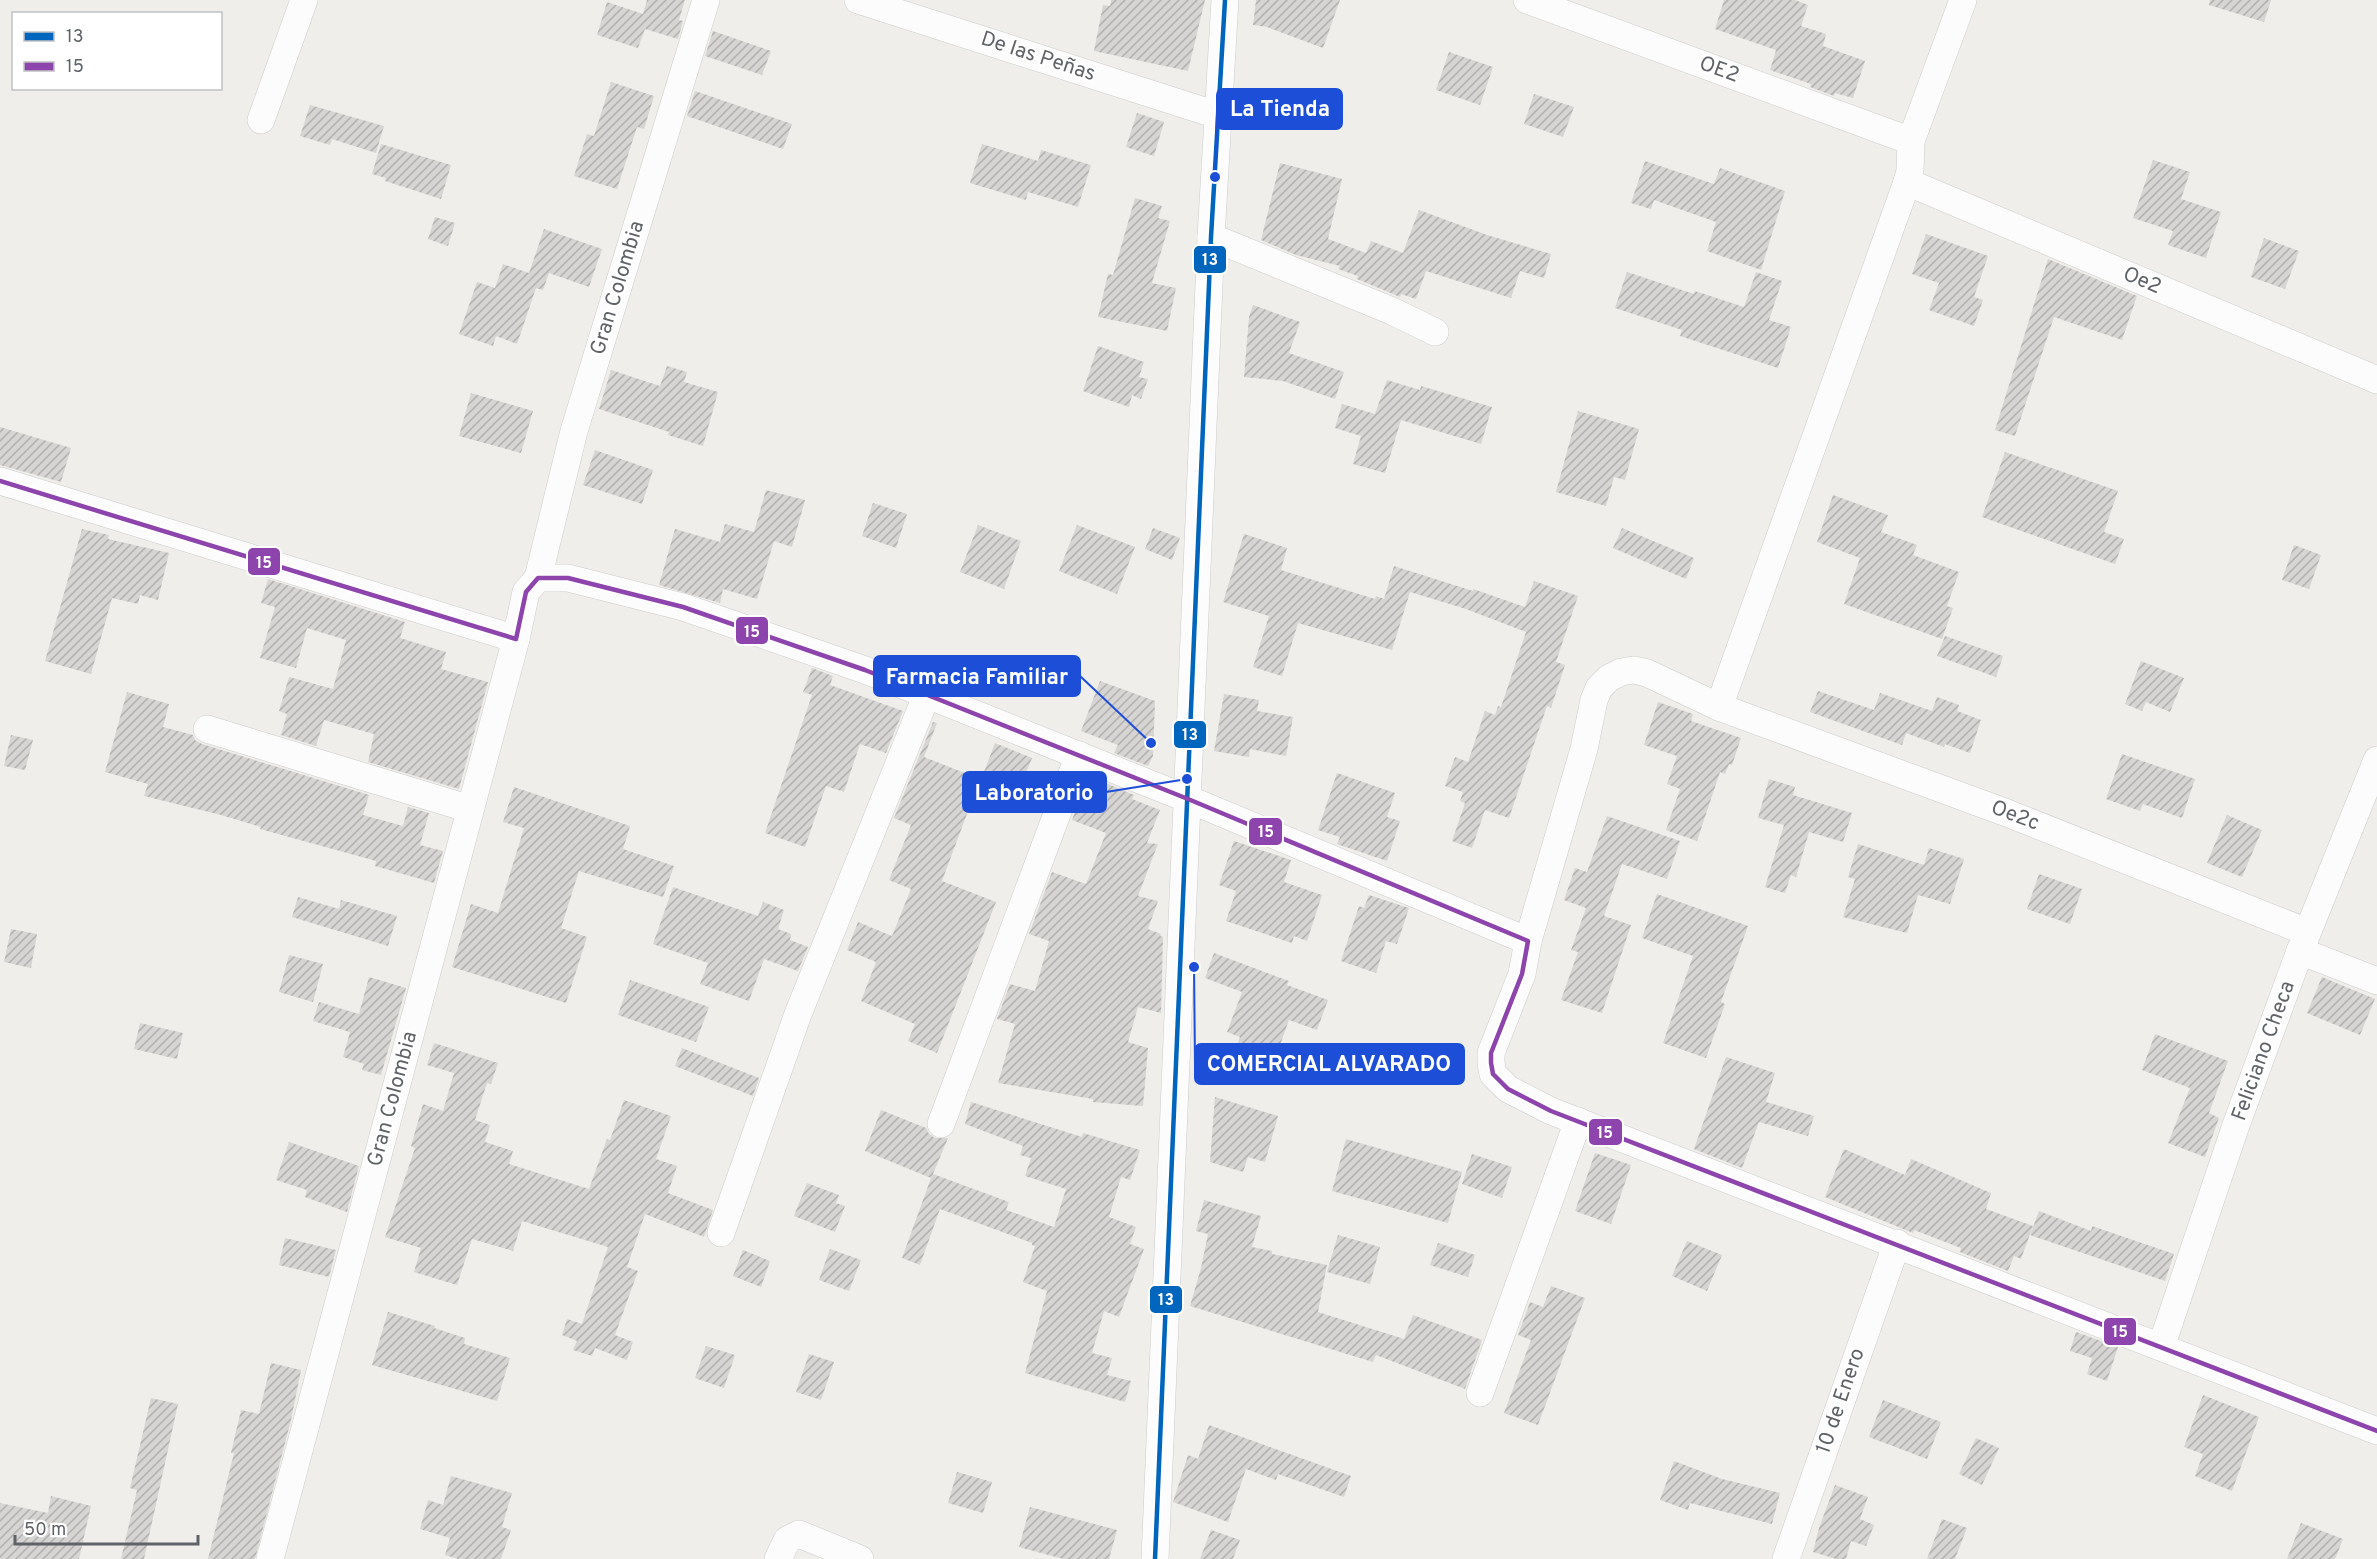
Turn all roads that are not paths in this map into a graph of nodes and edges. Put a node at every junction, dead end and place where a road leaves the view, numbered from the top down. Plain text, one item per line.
1 (304, 0) edge
2 (706, 0) edge
3 (858, 0) edge
4 (1225, 0) edge
5 (1527, 0) edge
6 (1963, 0) edge
7 (1217, 115) junction
8 (261, 120) dead end
9 (1911, 141) junction
10 (1907, 182) junction
11 (1211, 237) junction
12 (1435, 332) dead end
13 (2377, 380) edge
14 (0, 481) edge
15 (538, 578) junction
16 (516, 639) junction
17 (927, 694) junction
18 (1719, 707) junction
19 (207, 729) dead end
20 (1079, 755) junction
21 (2377, 760) edge
22 (1188, 799) junction
23 (470, 809) junction
24 (1528, 941) junction
25 (2304, 942) junction
26 (2377, 981) edge
27 (1578, 1121) junction
28 (941, 1124) dead end
29 (721, 1233) dead end
30 (1897, 1243) junction
31 (2161, 1347) junction
32 (1480, 1393) dead end
33 (2377, 1431) edge
34 (270, 1559) edge
35 (778, 1559) edge
36 (860, 1559) edge
37 (1155, 1559) edge
38 (1786, 1559) edge

1 - 8 street
2 - 15 street, Gran Colombia
3 - 7 street, De las Peñas
4 - 7 street
5 - 9 street, OE2
6 - 9 street
7 - 11 street
9 - 10 street
10 - 13 street, Oe2
10 - 18 street
11 - 12 street
11 - 22 street
14 - 16 street
15 - 16 street, Gran Colombia
15 - 17 street
16 - 23 street, Gran Colombia
17 - 20 street
17 - 29 street
18 - 24 street, Oe2c
18 - 25 street, Oe2c
19 - 23 street
20 - 22 street
20 - 28 street
21 - 25 street, Feliciano Checa
22 - 24 street
22 - 37 street
23 - 34 street, Gran Colombia
24 - 27 street
25 - 26 street, Oe2c
25 - 31 street, Feliciano Checa
27 - 30 street
27 - 32 street
30 - 31 street
30 - 38 street, 10 de Enero
31 - 33 street
35 - 36 street

